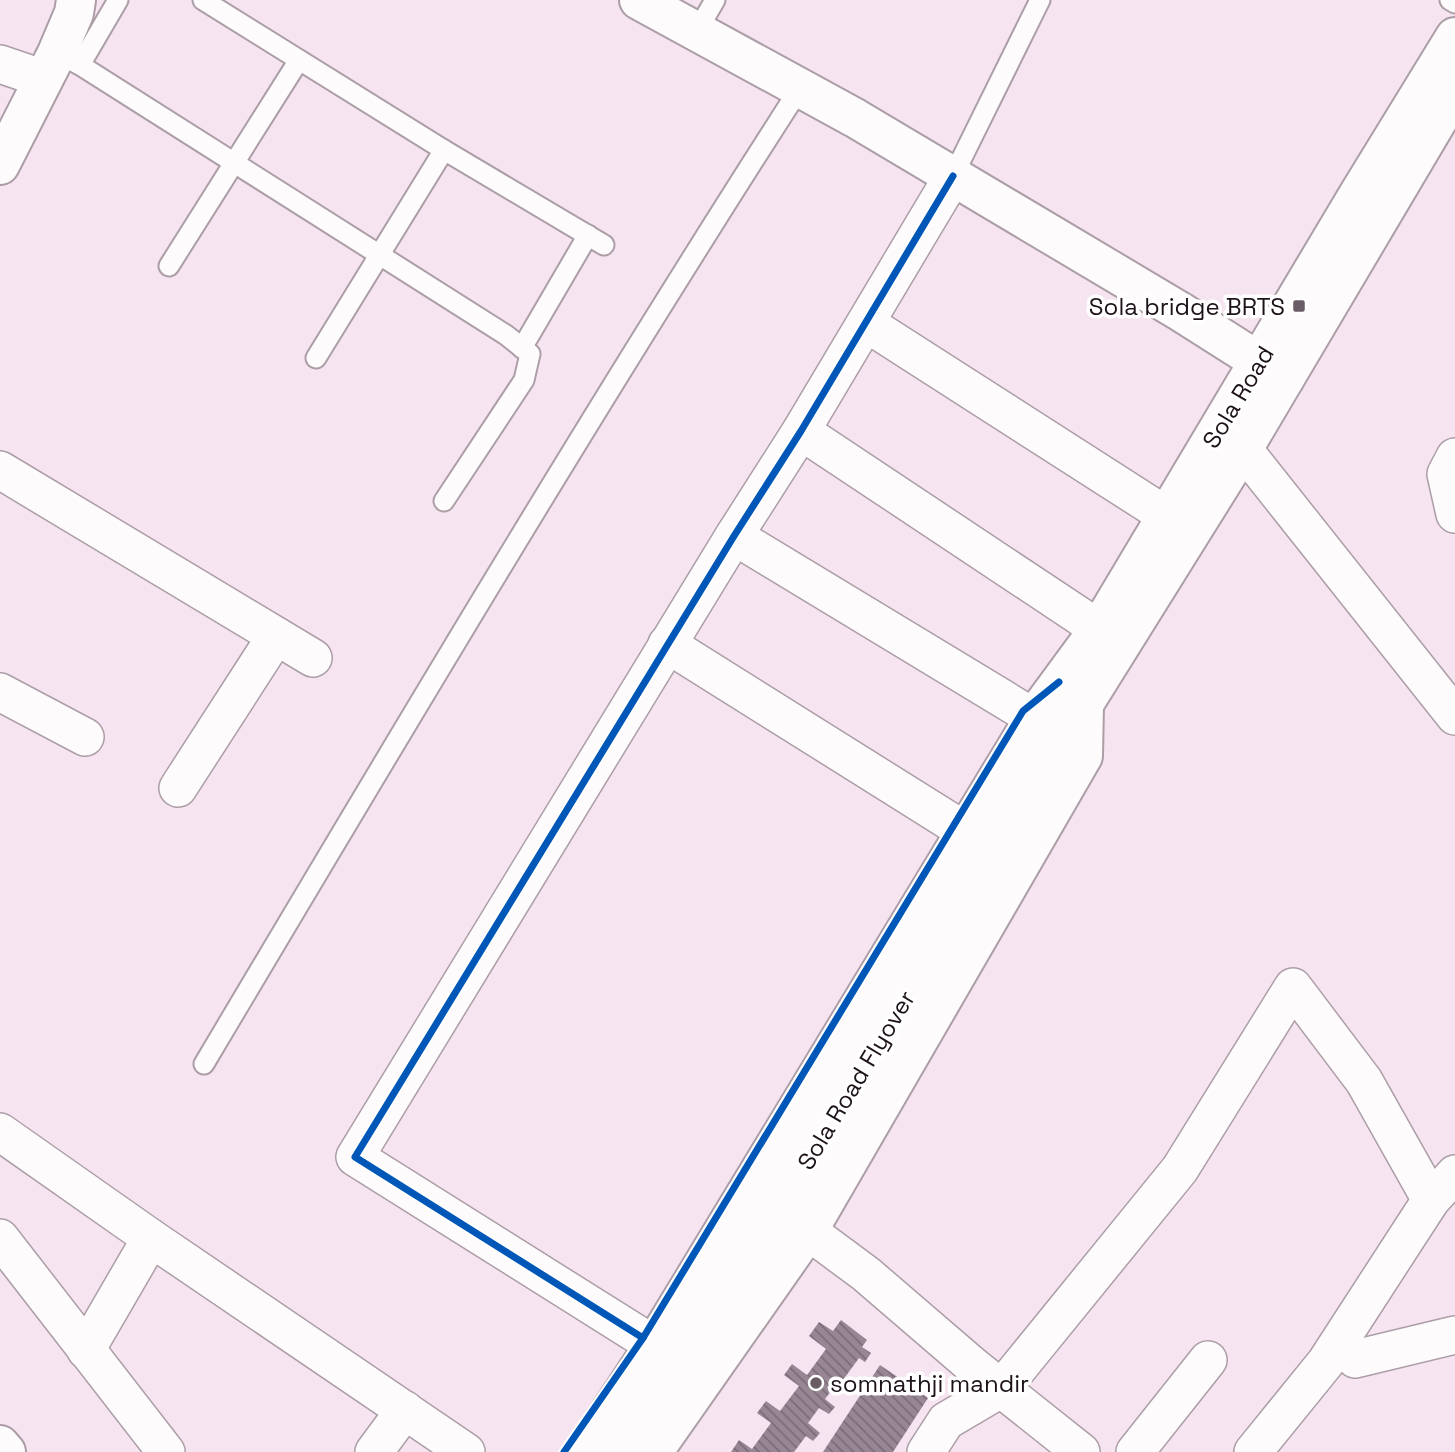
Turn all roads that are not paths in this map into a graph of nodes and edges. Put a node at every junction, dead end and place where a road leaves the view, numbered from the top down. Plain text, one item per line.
1 (76, 0) edge
2 (118, 0) edge
3 (203, 0) edge
4 (639, 0) edge
5 (1040, 0) edge
6 (1450, 0) edge
7 (1455, 3) edge
8 (706, 16) edge
9 (1455, 37) edge
10 (299, 60) junction
11 (0, 64) edge
12 (61, 66) junction
13 (800, 88) junction
14 (1455, 91) edge
15 (443, 150) junction
16 (1, 159) edge
17 (234, 162) junction
18 (953, 176) junction
19 (379, 255) junction
20 (169, 265) dead end
21 (866, 323) junction
22 (522, 348) junction
23 (316, 358) dead end
24 (1272, 370) junction
25 (801, 430) junction
26 (1243, 449) junction
27 (1455, 457) edge
28 (0, 470) edge
29 (444, 501) dead end
30 (1455, 514) edge
31 (1167, 516) junction
32 (734, 536) junction
33 (1099, 629) junction
34 (276, 636) junction
35 (667, 644) junction
36 (313, 658) dead end
37 (0, 692) edge
38 (1053, 709) junction
39 (1455, 716) edge
40 (85, 737) dead end
41 (178, 788) dead end
42 (954, 824) junction
43 (204, 1064) dead end
44 (0, 1132) edge
45 (1443, 1187) edge
46 (808, 1231) junction
47 (0, 1238) edge
48 (151, 1238) junction
49 (1455, 1335) edge
50 (643, 1338) junction
51 (86, 1350) junction
52 (1356, 1359) dead end
53 (1208, 1360) dead end
54 (1002, 1388) junction
55 (405, 1410) junction
56 (0, 1445) edge
57 (6, 1452) edge
58 (166, 1452) edge
59 (374, 1452) edge
60 (466, 1452) edge
61 (564, 1452) edge
62 (584, 1452) edge
63 (623, 1452) edge
64 (653, 1452) edge
65 (926, 1452) edge
66 (1081, 1452) edge
67 (1135, 1452) edge
68 (1253, 1452) edge

1 - 12 main road
2 - 12 lane
3 - 10 lane
4 - 8 main road
5 - 18 lane
6 - 7 lane
8 - 13 main road
9 - 24 main road, Sola Road
10 - 15 lane
10 - 17 lane
11 - 12 street
12 - 16 main road
12 - 17 lane
13 - 18 main road
13 - 43 lane
14 - 24 main road, Sola Road
15 - 19 lane
15 - 22 lane
17 - 19 lane
17 - 20 lane
18 - 21 street
18 - 24 main road
19 - 22 lane
19 - 23 lane
21 - 25 street
21 - 31 street
22 - 29 lane
24 - 26 main road, Sola Road
24 - 31 main road, Sola Road
25 - 32 street
25 - 33 street
26 - 38 main road, Sola Road
26 - 39 street
27 - 30 street
28 - 34 street
31 - 33 main road, Sola Road
32 - 35 street
32 - 38 street
33 - 38 main road, Sola Road
34 - 36 street
34 - 41 street
35 - 42 street
35 - 50 street
37 - 40 street
38 - 42 main road
38 - 46 main road
38 - 62 main road, Sola Road Flyover
38 - 63 main road, Sola Road Flyover
42 - 50 main road
44 - 48 street
45 - 54 street
45 - 68 street
46 - 54 street
46 - 64 main road
47 - 51 street
48 - 51 street
48 - 55 street
49 - 52 street
50 - 61 main road
51 - 58 street
53 - 67 street
54 - 65 street
54 - 66 street
55 - 59 street
55 - 60 street
56 - 57 main road

